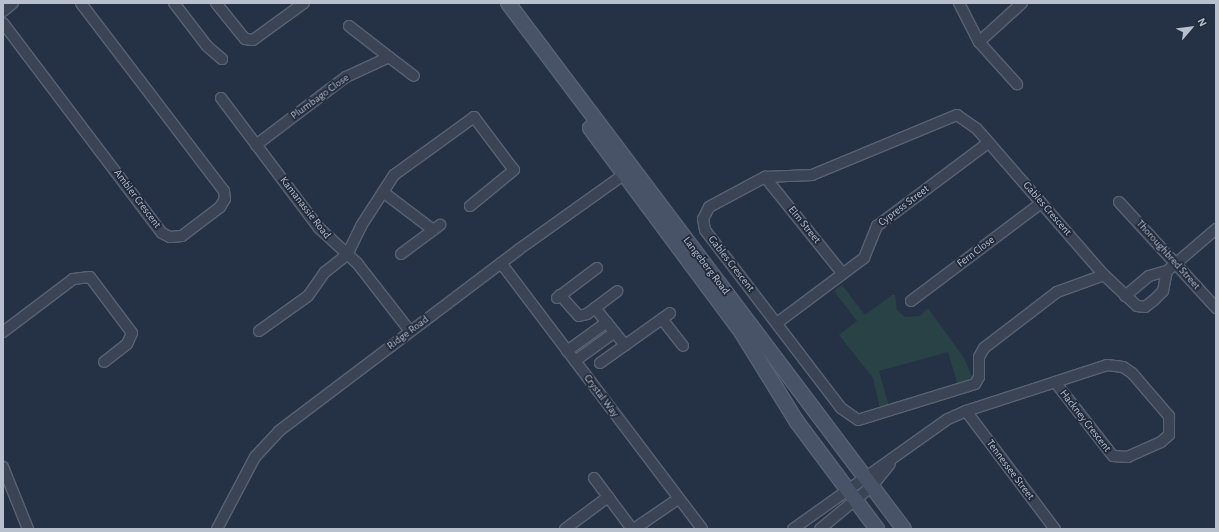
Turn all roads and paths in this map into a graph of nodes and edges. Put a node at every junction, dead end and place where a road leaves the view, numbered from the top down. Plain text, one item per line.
1 (13, 3) edge
2 (81, 3) edge
3 (174, 3) edge
4 (216, 3) edge
5 (304, 3) edge
6 (499, 3) edge
7 (508, 3) edge
8 (959, 3) edge
9 (1022, 3) edge
10 (3, 11) edge
11 (3, 24) edge
12 (349, 26) dead end
13 (980, 42) junction
14 (389, 57) junction
15 (222, 59) dead end
16 (414, 76) dead end
17 (1017, 84) dead end
18 (221, 98) dead end
19 (988, 143) junction
20 (256, 145) junction
21 (629, 171) junction
22 (765, 177) junction
23 (384, 192) junction
24 (1120, 202) dead end
25 (1041, 203) junction
26 (470, 206) dead end
27 (1216, 229) edge
28 (401, 254) dead end
29 (347, 255) junction
30 (501, 263) junction
31 (1176, 264) junction
32 (598, 268) dead end
33 (1167, 271) junction
34 (843, 274) junction
35 (1104, 275) junction
36 (617, 291) dead end
37 (1125, 296) junction
38 (911, 300) dead end
39 (595, 308) junction
40 (1216, 308) edge
41 (607, 322) junction
42 (777, 323) junction
43 (259, 331) dead end
44 (410, 331) junction
45 (3, 332) edge
46 (615, 332) junction
47 (584, 338) junction
48 (625, 345) junction
49 (683, 346) dead end
50 (592, 348) junction
51 (567, 351) junction
52 (574, 361) junction
53 (104, 362) dead end
54 (600, 363) dead end
55 (1055, 382) junction
56 (966, 411) junction
57 (3, 468) edge
58 (594, 478) dead end
59 (869, 482) junction
60 (851, 494) junction
61 (608, 497) junction
62 (678, 499) junction
63 (28, 529) edge
64 (217, 529) edge
65 (565, 529) edge
66 (633, 529) edge
67 (702, 529) edge
68 (793, 529) edge
69 (820, 529) edge
70 (877, 529) edge
71 (904, 529) edge
72 (1055, 529) edge

1 - 10 street
2 - 11 street, Ambler Crescent
3 - 15 street
4 - 5 street
6 - 21 main road, Langeberg Road
7 - 21 main road, Langeberg Road
8 - 13 street
9 - 13 street
12 - 14 street
13 - 17 street
14 - 16 street
14 - 20 street, Plumbago Close
18 - 20 street, Kamanassie Road
19 - 22 street, Gables Crescent
19 - 25 street, Gables Crescent
19 - 34 street, Cypress Street
20 - 29 street, Kamanassie Road
21 - 30 street, Ridge Road
21 - 59 main road, Langeberg Road
21 - 60 main road, Langeberg Road
22 - 34 street, Elm Street
22 - 42 street, Gables Crescent
23 - 26 street
23 - 28 street
23 - 29 street
24 - 31 street, Thoroughbred Street
25 - 35 street, Gables Crescent
25 - 38 street, Fern Close
27 - 31 street
29 - 43 street
29 - 44 street, Kamanassie Road
30 - 44 street, Ridge Road
30 - 51 street, Crystal Way
31 - 33 street
31 - 40 street, Thoroughbred Street
32 - 39 street
33 - 37 street
33 - 37 street, Gables Crescent
34 - 42 street, Cypress Street
35 - 37 street, Gables Crescent
35 - 42 street, Gables Crescent
36 - 39 street
39 - 41 street
41 - 46 street
41 - 47 street
44 - 64 street, Ridge Road
45 - 53 street
46 - 48 street
46 - 50 street
47 - 50 street
47 - 51 street
48 - 49 street
48 - 54 street
50 - 52 street
51 - 52 street, Crystal Way
52 - 62 street, Crystal Way
55 - 55 street, Hackney Crescent
55 - 56 street, Hackney Crescent
56 - 59 street, Hackney Crescent
56 - 72 street, Tennessee Street
57 - 63 street
58 - 61 street
59 - 60 street, Hackney Crescent
59 - 71 main road, Langeberg Road
60 - 68 street
60 - 69 street
60 - 70 main road, Langeberg Road
61 - 65 street
61 - 66 street
62 - 66 street
62 - 67 street, Crystal Way

